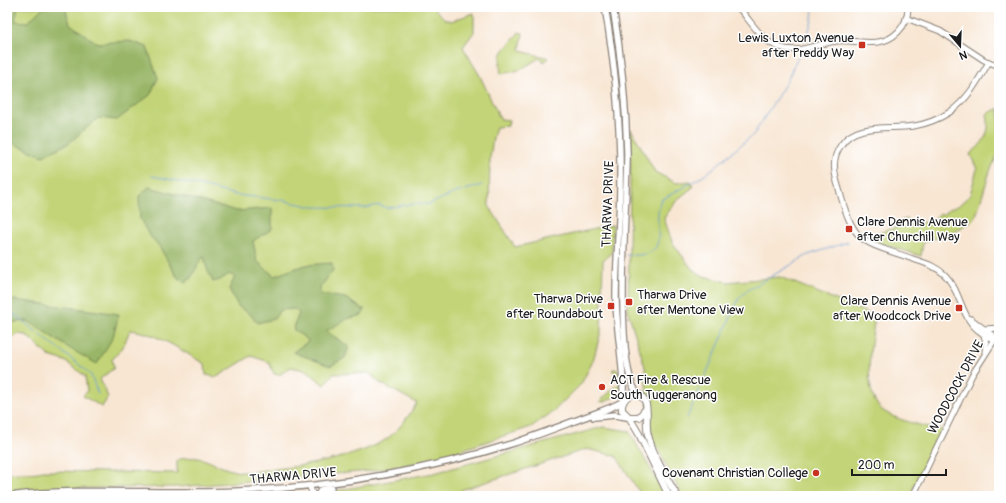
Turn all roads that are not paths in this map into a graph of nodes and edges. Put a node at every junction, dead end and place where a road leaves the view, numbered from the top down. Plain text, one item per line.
1 (605, 7) edge
2 (613, 7) edge
3 (738, 7) edge
4 (908, 7) edge
5 (906, 18) junction
6 (989, 62) junction
7 (999, 66) edge
8 (999, 328) edge
9 (983, 331) junction
10 (999, 333) edge
11 (995, 339) junction
12 (984, 356) junction
13 (640, 396) junction
14 (623, 401) junction
15 (646, 409) junction
16 (628, 417) junction
17 (570, 423) junction
18 (354, 481) junction
19 (313, 486) junction
20 (9, 496) edge
21 (316, 496) edge
22 (668, 496) edge
23 (677, 496) edge
24 (913, 496) edge

1 - 14 main road, THARWA DRIVE
2 - 13 main road, THARWA DRIVE
3 - 5 street
4 - 5 street
5 - 6 street
6 - 7 street
6 - 9 street
8 - 9 street
9 - 11 street
9 - 12 street
10 - 11 street, WOODCOCK DRIVE
11 - 12 street, WOODCOCK DRIVE
12 - 24 street, WOODCOCK DRIVE
13 - 14 highway
13 - 15 highway
14 - 16 highway
14 - 17 main road, THARWA DRIVE
15 - 16 highway
15 - 23 highway
16 - 17 main road, THARWA DRIVE
16 - 22 highway
17 - 18 main road, THARWA DRIVE
18 - 19 main road, THARWA DRIVE
18 - 21 main road
19 - 20 main road, THARWA DRIVE
19 - 21 street

